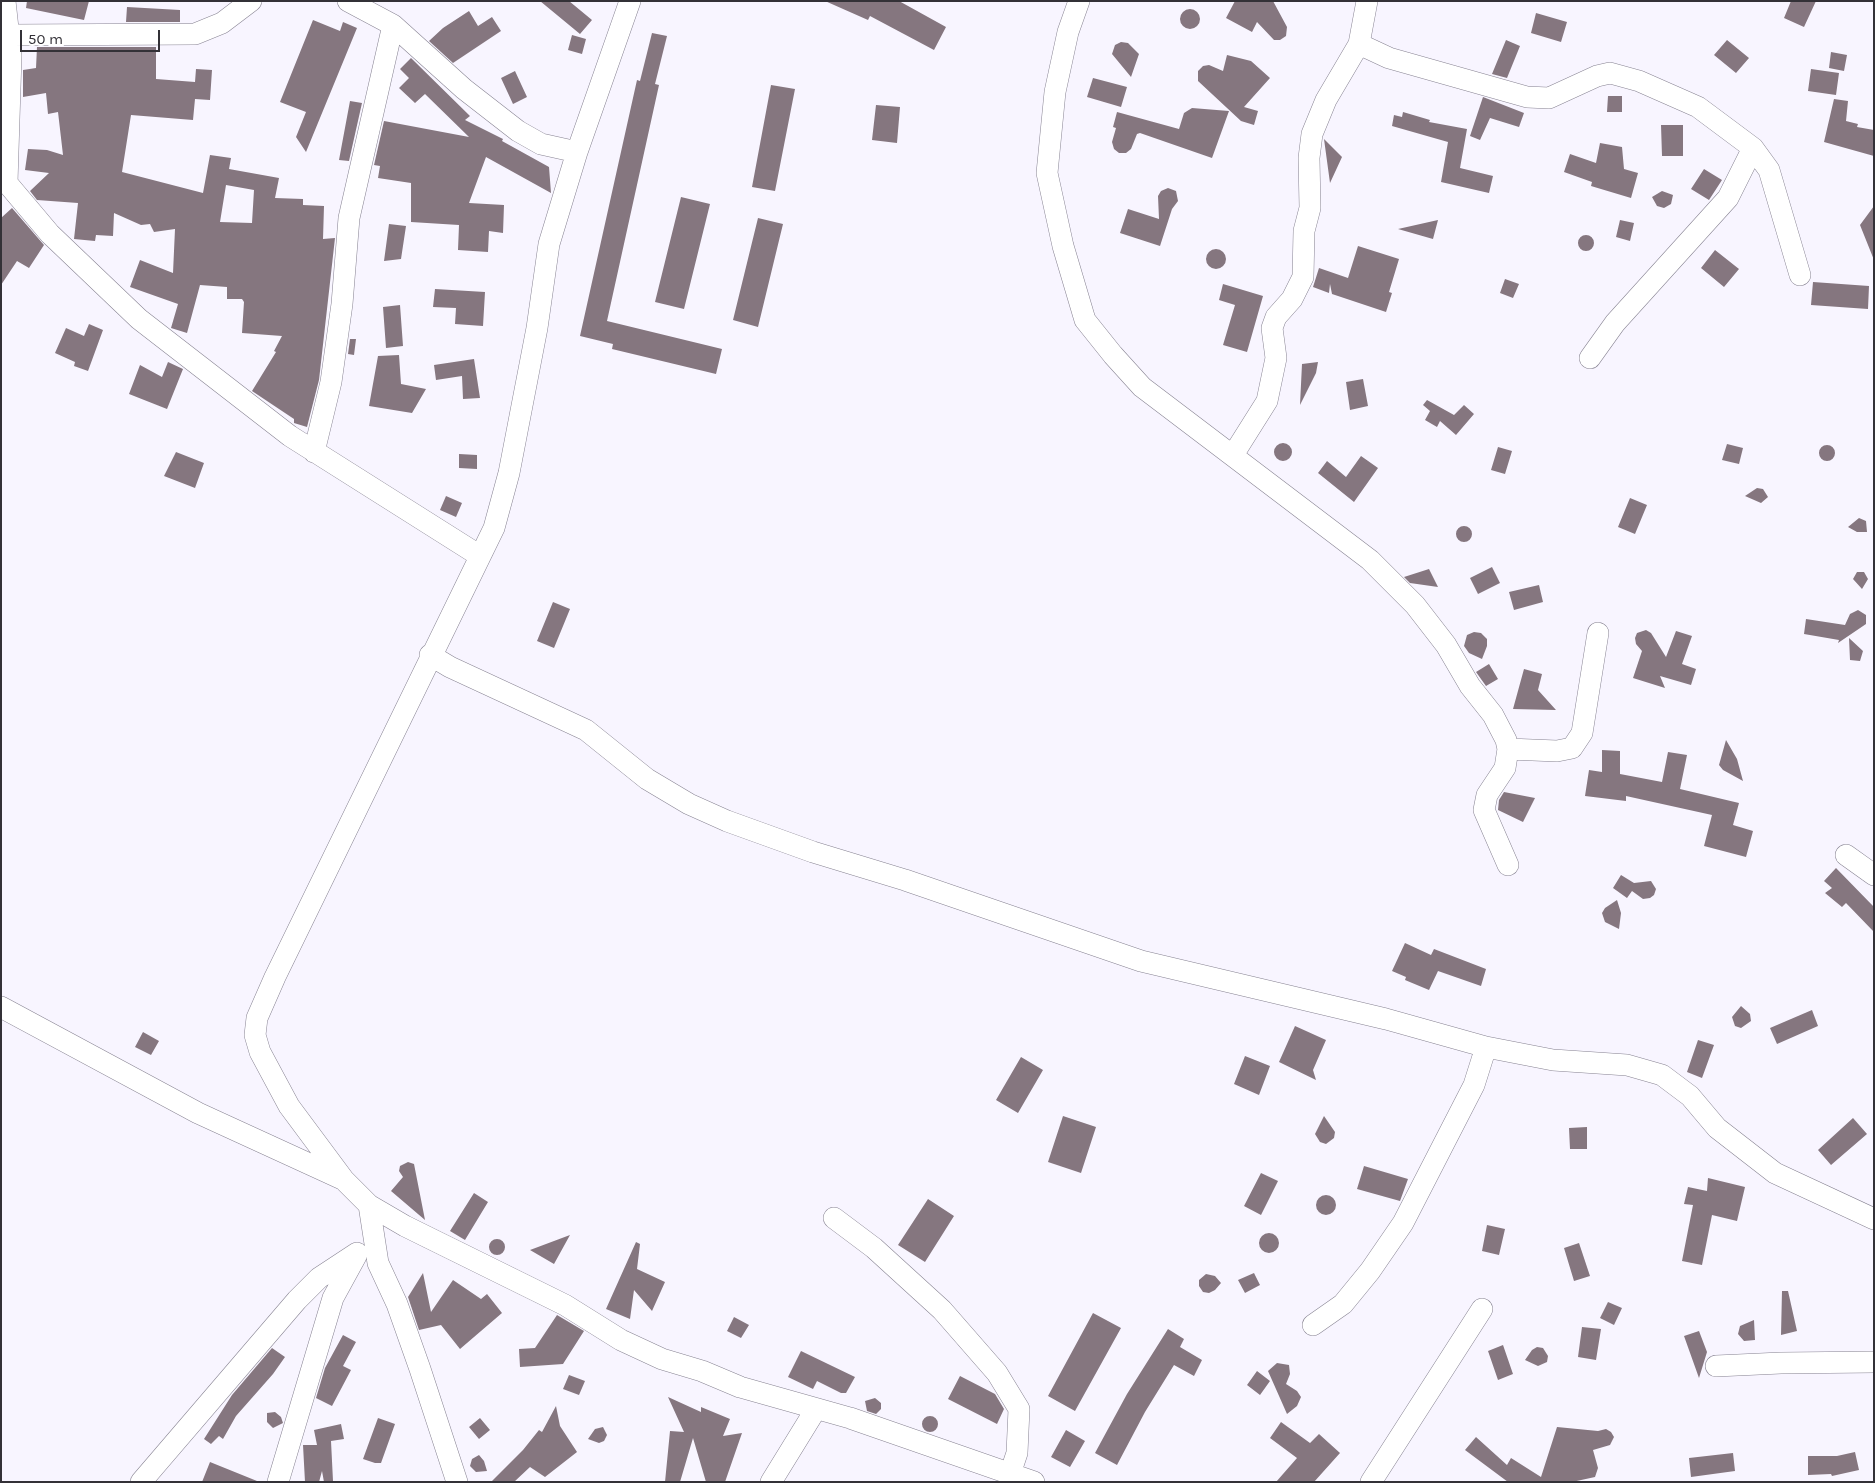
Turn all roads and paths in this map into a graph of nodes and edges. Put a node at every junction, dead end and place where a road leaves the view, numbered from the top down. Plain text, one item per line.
1 (4, 1) edge
2 (250, 1) edge
3 (348, 1) edge
4 (630, 1) edge
5 (1079, 1) edge
6 (1367, 1) edge
7 (392, 25) junction
8 (10, 35) junction
9 (1359, 44) junction
10 (1753, 148) junction
11 (577, 152) junction
12 (4, 182) edge
13 (1800, 275) dead end
14 (1590, 358) dead end
15 (314, 452) junction
16 (1233, 455) junction
17 (480, 556) junction
18 (1598, 633) dead end
19 (430, 655) junction
20 (1508, 749) junction
21 (1846, 855) dead end
22 (1508, 864) dead end
23 (1874, 876) edge
24 (1, 1007) edge
25 (1486, 1047) junction
26 (344, 1180) junction
27 (369, 1205) junction
28 (834, 1218) dead end
29 (1874, 1219) edge
30 (372, 1233) junction
31 (357, 1253) junction
32 (1482, 1309) dead end
33 (1313, 1326) dead end
34 (1874, 1362) edge
35 (1716, 1366) dead end
36 (816, 1409) junction
37 (1010, 1474) junction
38 (142, 1482) edge
39 (278, 1482) edge
40 (457, 1482) edge
41 (771, 1482) edge
42 (1034, 1482) edge
43 (1371, 1482) edge

1 - 8 street
2 - 8 street
3 - 7 street
4 - 11 street
5 - 16 street
6 - 9 street
7 - 11 street
7 - 15 street
8 - 12 street
9 - 10 street
9 - 16 street
10 - 13 street
10 - 14 street
11 - 17 street
12 - 15 street
15 - 17 street
16 - 20 street
17 - 19 street
18 - 20 street
19 - 25 street
19 - 26 street
20 - 22 street
21 - 23 street
24 - 26 street
25 - 29 street
25 - 33 street
26 - 27 street
27 - 30 street
27 - 36 street
28 - 37 street
30 - 31 street
30 - 40 street
31 - 38 street
31 - 39 street
32 - 43 street
34 - 35 street
36 - 37 street
36 - 41 street
37 - 42 street

